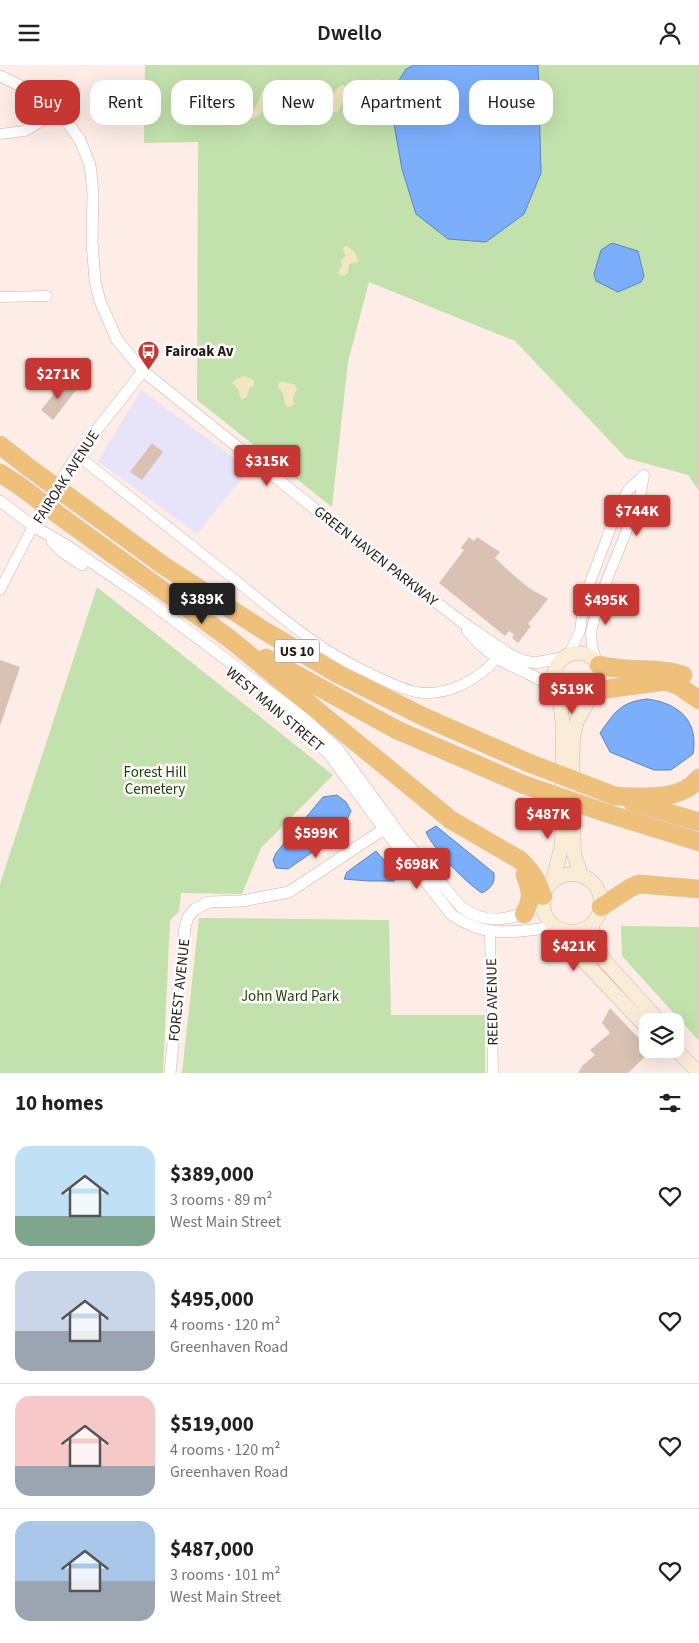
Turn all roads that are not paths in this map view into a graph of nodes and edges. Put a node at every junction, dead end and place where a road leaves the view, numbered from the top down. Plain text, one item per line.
1 (0, 76) edge
2 (15, 83) edge
3 (35, 125) edge
4 (69, 125) edge
5 (0, 134) edge
6 (47, 296) dead end
7 (0, 297) edge
8 (143, 371) junction
9 (0, 445) edge
10 (77, 455) junction
11 (0, 473) edge
12 (0, 501) edge
13 (33, 526) junction
14 (0, 590) edge
15 (462, 622) junction
16 (230, 639) junction
17 (566, 656) junction
18 (496, 659) junction
19 (598, 664) junction
20 (699, 684) edge
21 (557, 691) junction
22 (594, 694) junction
23 (699, 700) edge
24 (699, 778) edge
25 (615, 796) junction
26 (567, 805) junction
27 (699, 822) edge
28 (388, 827) junction
29 (699, 842) edge
30 (508, 853) junction
31 (581, 875) junction
32 (553, 881) junction
33 (699, 889) edge
34 (543, 901) junction
35 (601, 907) junction
36 (524, 914) junction
37 (592, 925) junction
38 (556, 929) junction
39 (490, 931) junction
40 (652, 1013) edge
41 (639, 1020) edge
42 (684, 1058) edge
43 (170, 1073) edge
44 (493, 1073) edge
45 (699, 1073) edge

1 - 2 street, GREEN HAVEN PARKWAY
3 - 5 street
4 - 8 street, GREEN HAVEN PARKWAY
6 - 7 street
8 - 10 street, FAIROAK AVENUE
8 - 15 street, GREEN HAVEN PARKWAY
9 - 25 highway, US 10, bridge
10 - 13 street, FAIROAK AVENUE
10 - 18 street
11 - 16 highway, US 10, bridge
12 - 13 street, WEST MAIN STREET
13 - 14 street, FAIROAK AVENUE
13 - 28 street, WEST MAIN STREET
15 - 17 street
15 - 18 street
16 - 29 highway, US 10, bridge
16 - 30 highway
17 - 19 main road
17 - 19 street
17 - 21 main road
18 - 21 street
19 - 20 highway
19 - 22 main road
21 - 22 main road
21 - 26 main road
22 - 23 highway
22 - 26 main road
24 - 25 highway
25 - 27 highway, US 10
26 - 31 main road
26 - 32 main road
28 - 36 street, WEST MAIN STREET
28 - 39 street, WEST MAIN STREET
28 - 43 street, FOREST AVENUE
30 - 34 highway
30 - 36 highway
31 - 32 main road
31 - 35 main road
32 - 34 main road
33 - 35 highway
34 - 36 street, WEST MAIN STREET
34 - 38 main road
35 - 37 main road
37 - 38 main road
37 - 40 main road
38 - 39 street, WEST MAIN STREET
38 - 41 main road
39 - 44 street, REED AVENUE
42 - 45 main road

